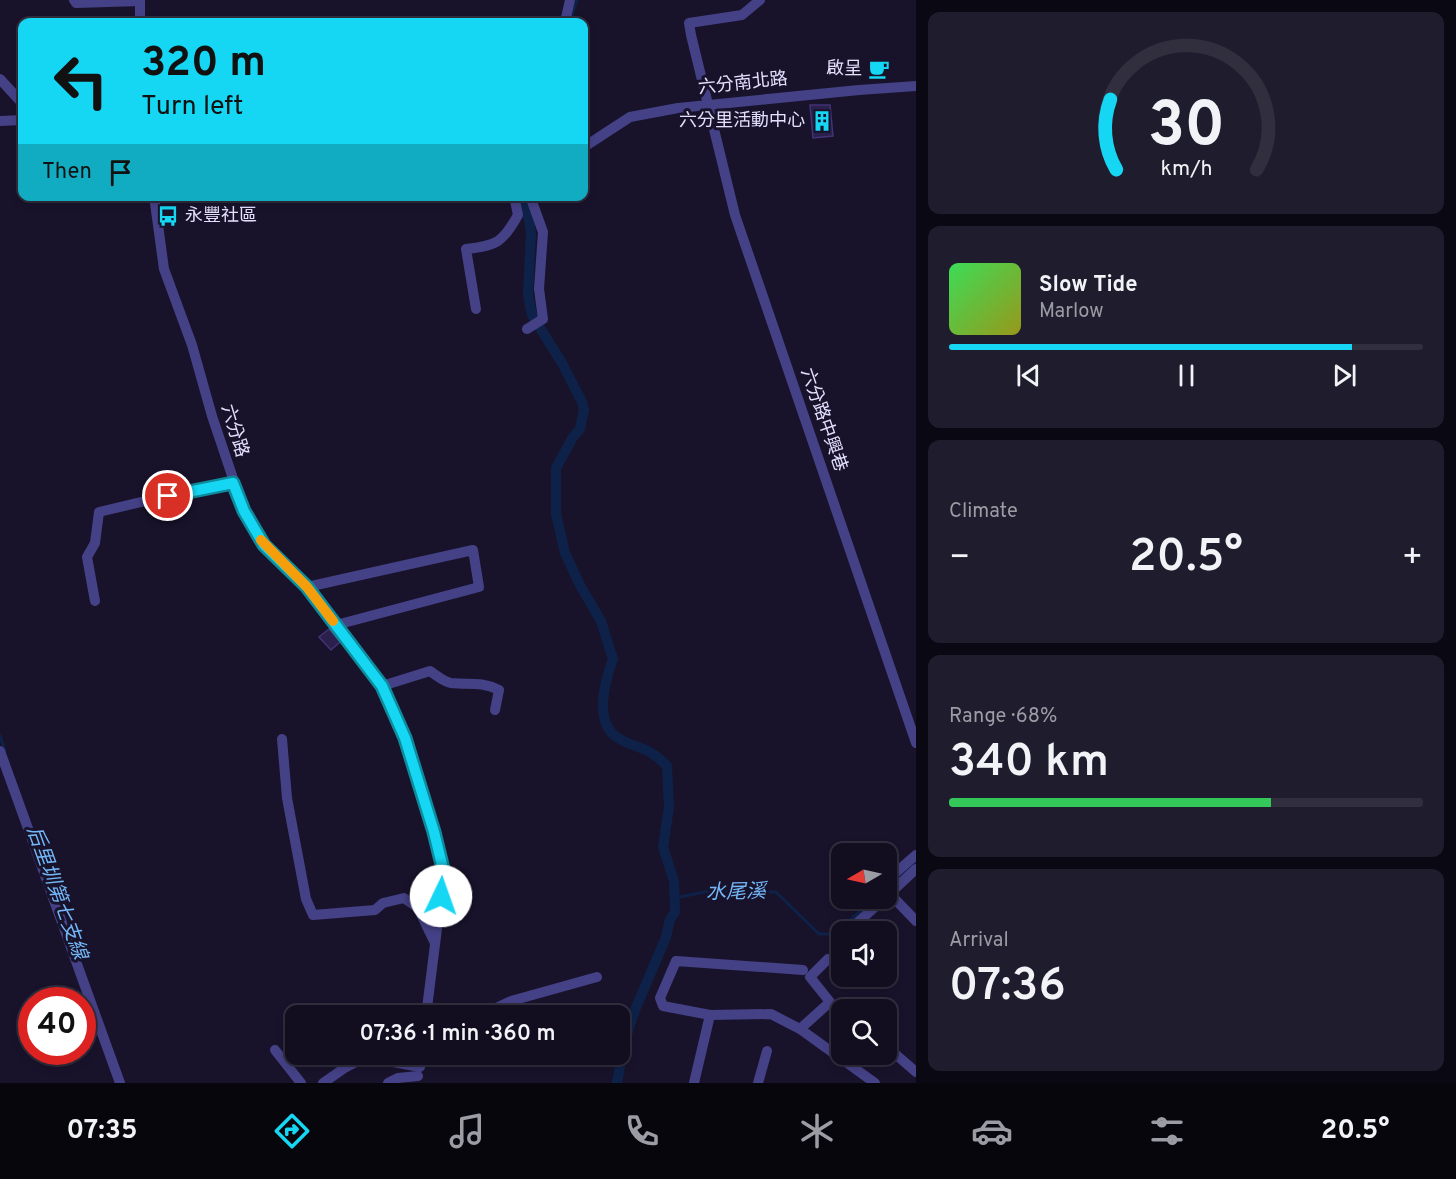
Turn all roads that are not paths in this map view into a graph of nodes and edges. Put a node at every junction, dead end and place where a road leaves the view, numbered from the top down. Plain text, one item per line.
1 (74, 0) edge
2 (140, 0) edge
3 (570, 0) edge
4 (760, 0) edge
5 (140, 18) edge
6 (566, 18) edge
7 (0, 79) edge
8 (916, 86) edge
9 (18, 99) edge
10 (709, 104) junction
11 (18, 120) edge
12 (0, 121) edge
13 (588, 144) edge
14 (155, 201) edge
15 (515, 201) edge
16 (532, 201) edge
17 (476, 309) dead end
18 (527, 329) dead end
19 (233, 483) junction
20 (307, 587) junction
21 (95, 601) dead end
22 (336, 625) junction
23 (382, 686) junction
24 (495, 710) dead end
25 (282, 739) dead end
26 (916, 743) edge
27 (0, 751) edge
28 (916, 855) edge
29 (916, 869) edge
30 (897, 871) edge
31 (897, 887) edge
32 (897, 905) edge
33 (873, 909) edge
34 (859, 921) edge
35 (916, 921) edge
36 (434, 941) junction
37 (828, 959) dead end
38 (803, 970) dead end
39 (597, 977) dead end
40 (427, 1005) edge
41 (502, 1005) edge
42 (710, 1015) junction
43 (800, 1029) junction
44 (276, 1050) dead end
45 (767, 1051) dead end
46 (831, 1051) edge
47 (897, 1056) edge
48 (850, 1065) edge
49 (346, 1067) joint
50 (916, 1072) edge
51 (418, 1075) edge
52 (120, 1083) edge
53 (301, 1083) edge
54 (323, 1083) edge
55 (388, 1083) edge
56 (694, 1083) edge
57 (758, 1083) edge
58 (875, 1083) edge

1 - 2 street
2 - 5 street
3 - 6 street
4 - 10 street, 六分路中興巷
7 - 9 street
8 - 10 street, 六分南北路
10 - 13 street, 六分南北路
10 - 26 street, 六分路中興巷
11 - 12 street
14 - 19 street, 六分路
15 - 17 street
16 - 18 street
19 - 20 street, 六分路
19 - 21 street
20 - 22 street, 六分路
20 - 22 street
22 - 23 street, 六分路
23 - 24 street
23 - 36 street, 六分路
25 - 36 street
27 - 52 street
28 - 30 street
29 - 31 street
32 - 35 street
33 - 34 street
36 - 40 street, 六分路
37 - 43 street
38 - 42 street
39 - 41 street
42 - 43 street
42 - 56 street
43 - 46 street
44 - 53 street
45 - 57 street
47 - 50 street
48 - 58 street
49 - 51 street
49 - 54 street
51 - 55 street

